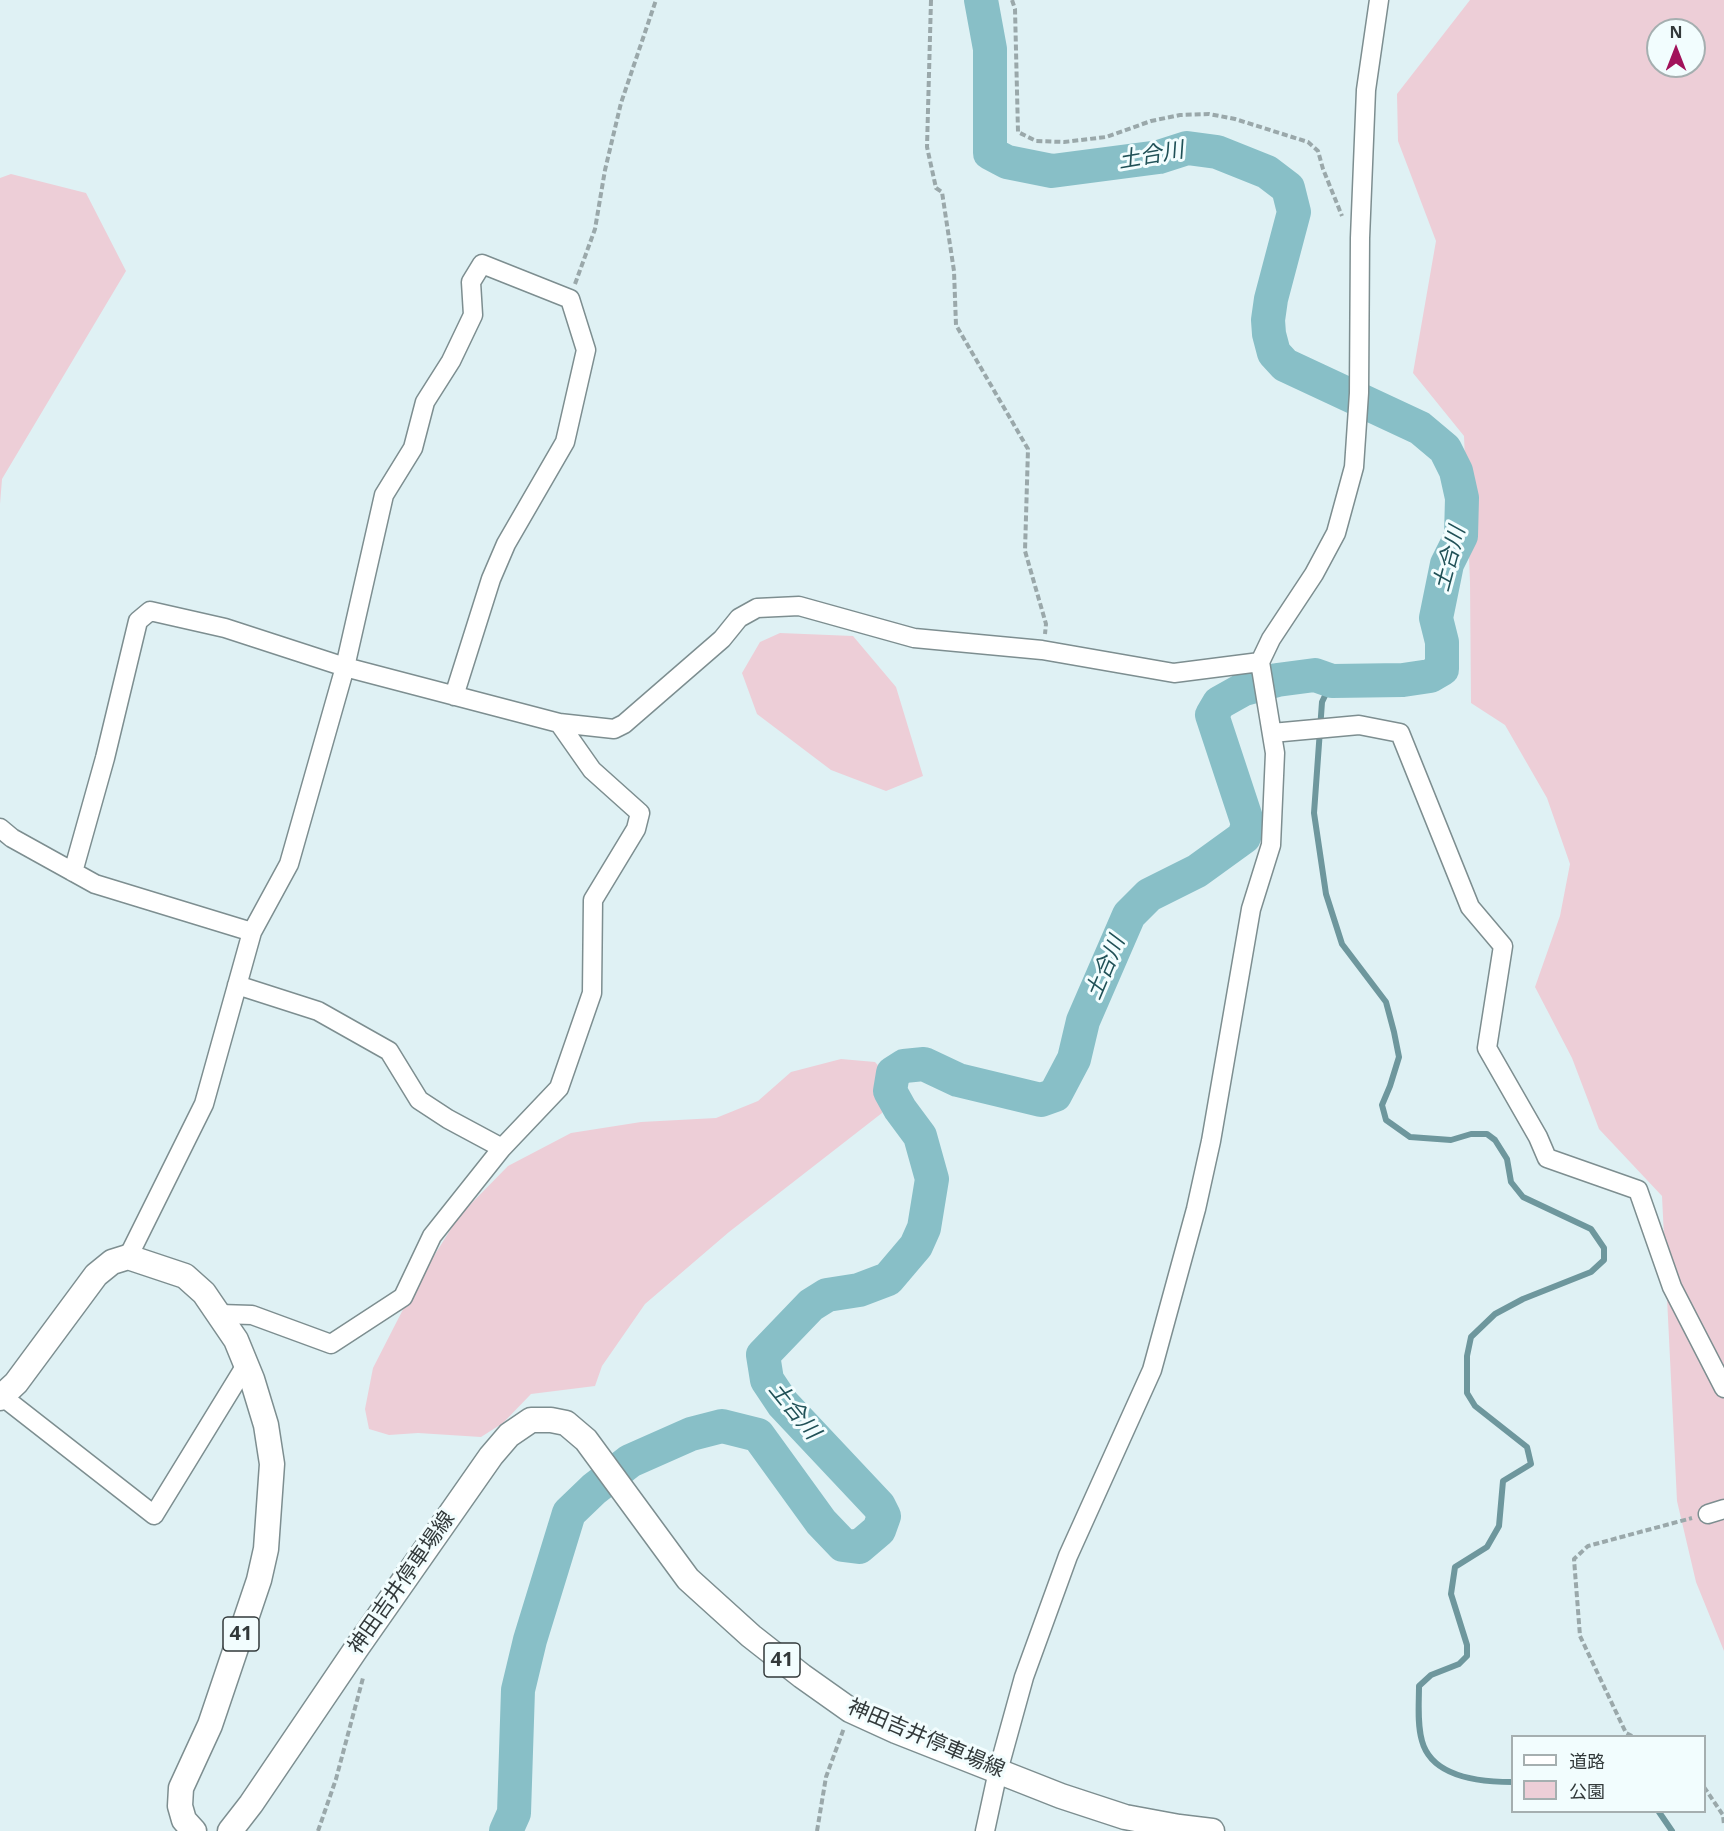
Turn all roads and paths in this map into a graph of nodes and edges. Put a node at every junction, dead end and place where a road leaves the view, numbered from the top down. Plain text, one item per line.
1 (656, 0) edge
2 (932, 0) edge
3 (1012, 0) edge
4 (1379, 0) edge
5 (1360, 238) junction
6 (570, 299) junction
7 (1042, 650) junction
8 (1260, 662) junction
9 (345, 667) junction
10 (454, 696) junction
11 (559, 723) junction
12 (1272, 733) junction
13 (0, 828) edge
14 (73, 872) junction
15 (252, 932) junction
16 (237, 985) junction
17 (502, 1148) junction
18 (128, 1257) junction
19 (220, 1314) junction
20 (246, 1365) junction
21 (1724, 1388) edge
22 (1, 1397) edge
23 (1716, 1511) edge
24 (356, 1649) junction
25 (850, 1710) junction
26 (1629, 1735) edge
27 (998, 1771) junction
28 (1706, 1790) edge
29 (1724, 1825) edge
30 (194, 1831) edge
31 (230, 1831) edge
32 (318, 1831) edge
33 (817, 1831) edge
34 (985, 1831) edge
35 (1212, 1831) edge

1 - 6 path
2 - 7 path
3 - 5 path
4 - 5 street
5 - 8 street
6 - 9 street
6 - 10 street
7 - 8 street
7 - 11 street
8 - 12 street
9 - 10 street
9 - 14 street
9 - 15 street
10 - 11 street
11 - 17 street
12 - 21 street
12 - 27 street
13 - 14 street
14 - 15 street
15 - 16 street
16 - 17 street
16 - 18 street
17 - 19 street
18 - 19 main road, 41
18 - 22 main road
19 - 20 main road, 41
20 - 22 street
20 - 30 main road, 41
23 - 26 path
24 - 25 main road, 神田吉井停車場線 / 41
24 - 31 main road, 神田吉井停車場線 / 41
24 - 32 path
25 - 27 main road, 神田吉井停車場線 / 41
25 - 33 path
27 - 34 street
27 - 35 main road, 神田吉井停車場線 / 41
28 - 29 path

